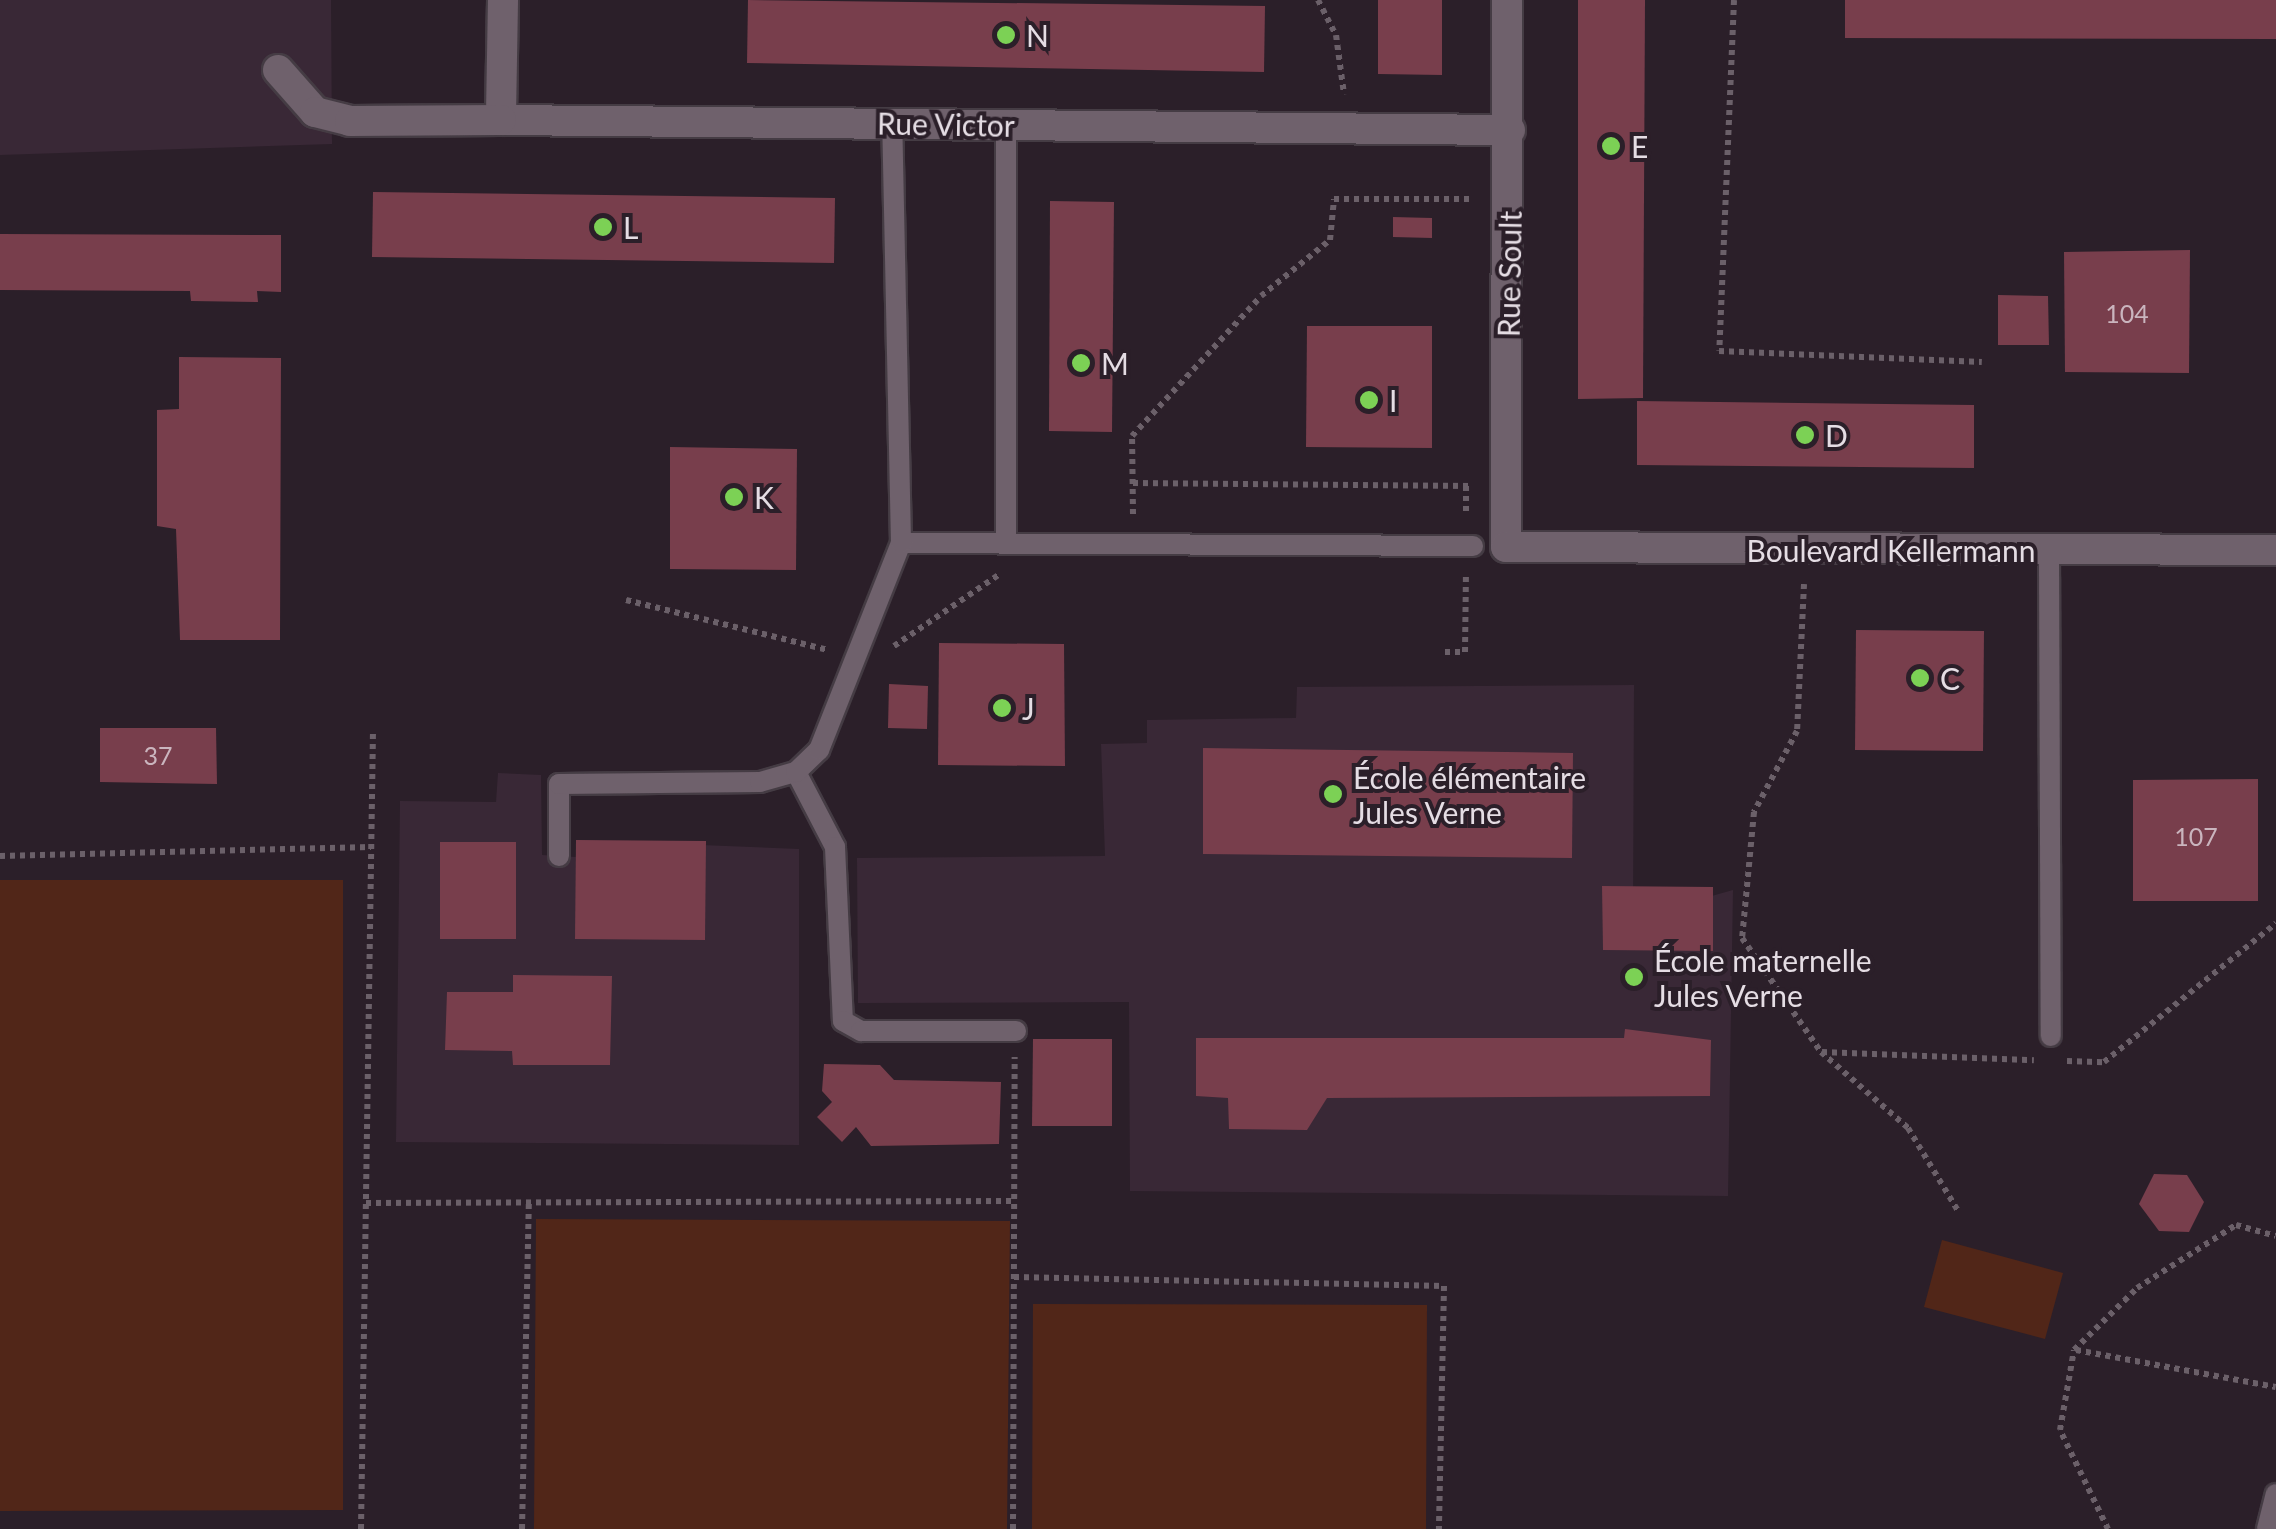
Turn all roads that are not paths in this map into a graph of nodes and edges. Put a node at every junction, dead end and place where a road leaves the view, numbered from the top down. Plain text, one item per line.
1 (503, 0) edge
2 (1507, 0) edge
3 (278, 70) dead end
4 (501, 120) junction
5 (892, 124) junction
6 (1006, 125) junction
7 (1510, 130) junction
8 (901, 544) junction
9 (1006, 544) junction
10 (1473, 546) dead end
11 (1506, 547) joint
12 (2049, 549) junction
13 (2276, 550) edge
14 (796, 772) junction
15 (559, 856) dead end
16 (1016, 1031) road end
17 (2051, 1036) dead end
18 (2276, 1494) edge
19 (2267, 1529) edge

1 - 4 street
2 - 7 street, Rue Soult
3 - 4 street, Rue Victor
4 - 5 street, Rue Victor
5 - 6 street, Rue Victor
5 - 8 lane
6 - 7 street, Rue Victor
6 - 9 lane
7 - 11 street, Rue Soult
8 - 9 lane
8 - 14 lane
9 - 10 lane
11 - 12 street, Boulevard Kellermann
12 - 13 street, Boulevard Kellermann
12 - 17 lane
14 - 15 lane
14 - 16 lane
18 - 19 lane

